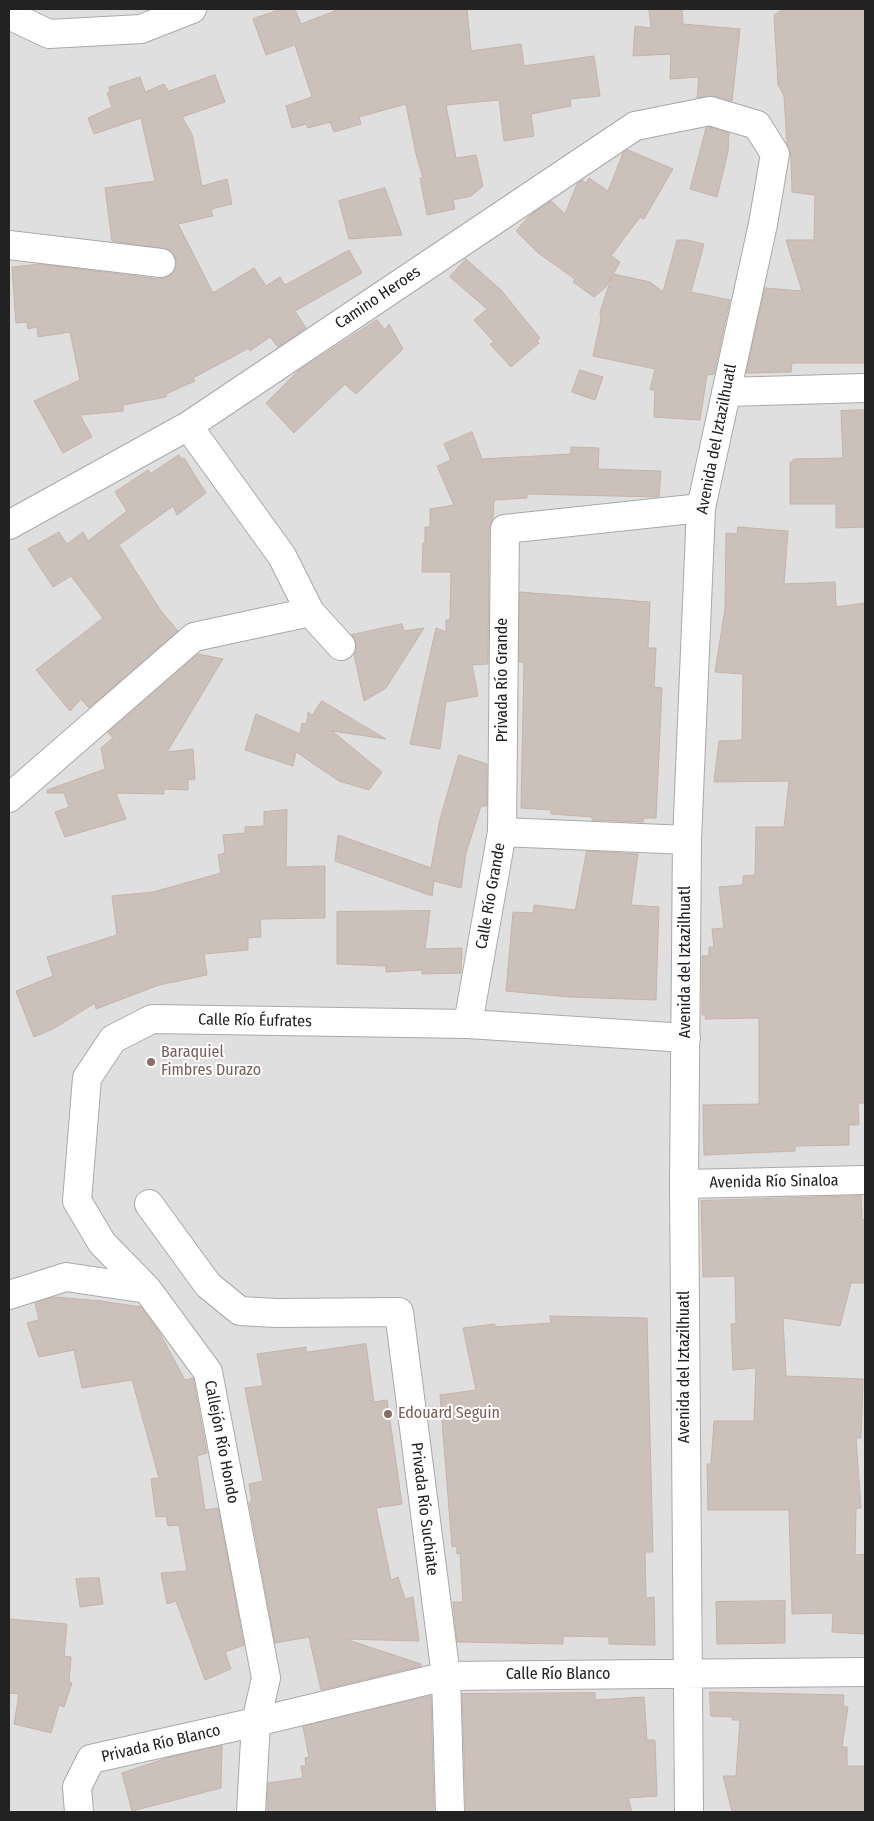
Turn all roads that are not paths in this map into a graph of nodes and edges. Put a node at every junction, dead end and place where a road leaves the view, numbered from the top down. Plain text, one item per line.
1 (192, 9) edge
2 (9, 15) edge
3 (756, 125) joint
4 (9, 245) edge
5 (161, 263) dead end
6 (865, 388) edge
7 (726, 392) junction
8 (188, 426) junction
9 (701, 508) junction
10 (9, 525) edge
11 (310, 612) junction
12 (341, 646) dead end
13 (9, 798) edge
14 (502, 832) junction
15 (686, 840) junction
16 (468, 1024) junction
17 (686, 1038) junction
18 (865, 1180) edge
19 (684, 1184) junction
20 (149, 1204) dead end
21 (147, 1289) junction
22 (9, 1294) edge
23 (865, 1672) edge
24 (686, 1675) junction
25 (446, 1676) junction
26 (256, 1722) junction
27 (79, 1812) edge
28 (251, 1812) edge
29 (450, 1812) edge
30 (689, 1812) edge

1 - 2 street
3 - 7 street, Avenida del Iztazilhuatl
3 - 8 street, Camino Heroes
4 - 5 street
6 - 7 street
7 - 9 street, Avenida del Iztazilhuatl
8 - 10 street, Camino Heroes
8 - 11 street
9 - 14 street, Privada Río Grande
9 - 15 street, Avenida del Iztazilhuatl
11 - 12 street
11 - 13 street
14 - 15 street, Calle Río Grande
14 - 16 street, Calle Río Grande
15 - 17 street, Avenida del Iztazilhuatl
16 - 17 street, Calle Río Éufrates
16 - 21 street, Calle Río Éufrates
17 - 19 street, Avenida del Iztazilhuatl
18 - 19 street, Avenida Río Sinaloa
19 - 24 street, Avenida del Iztazilhuatl
20 - 25 street, Privada Río Suchiate
21 - 22 street
21 - 26 street, Callejón Río Hondo
23 - 24 street, Calle Río Blanco
24 - 25 street, Calle Río Blanco
24 - 30 street, Avenida del Iztazilhuatl
25 - 26 street, Calle Río Blanco
25 - 29 street, Privada Río Suchiate
26 - 27 street, Privada Río Blanco
26 - 28 street, Callejón Río Hondo

